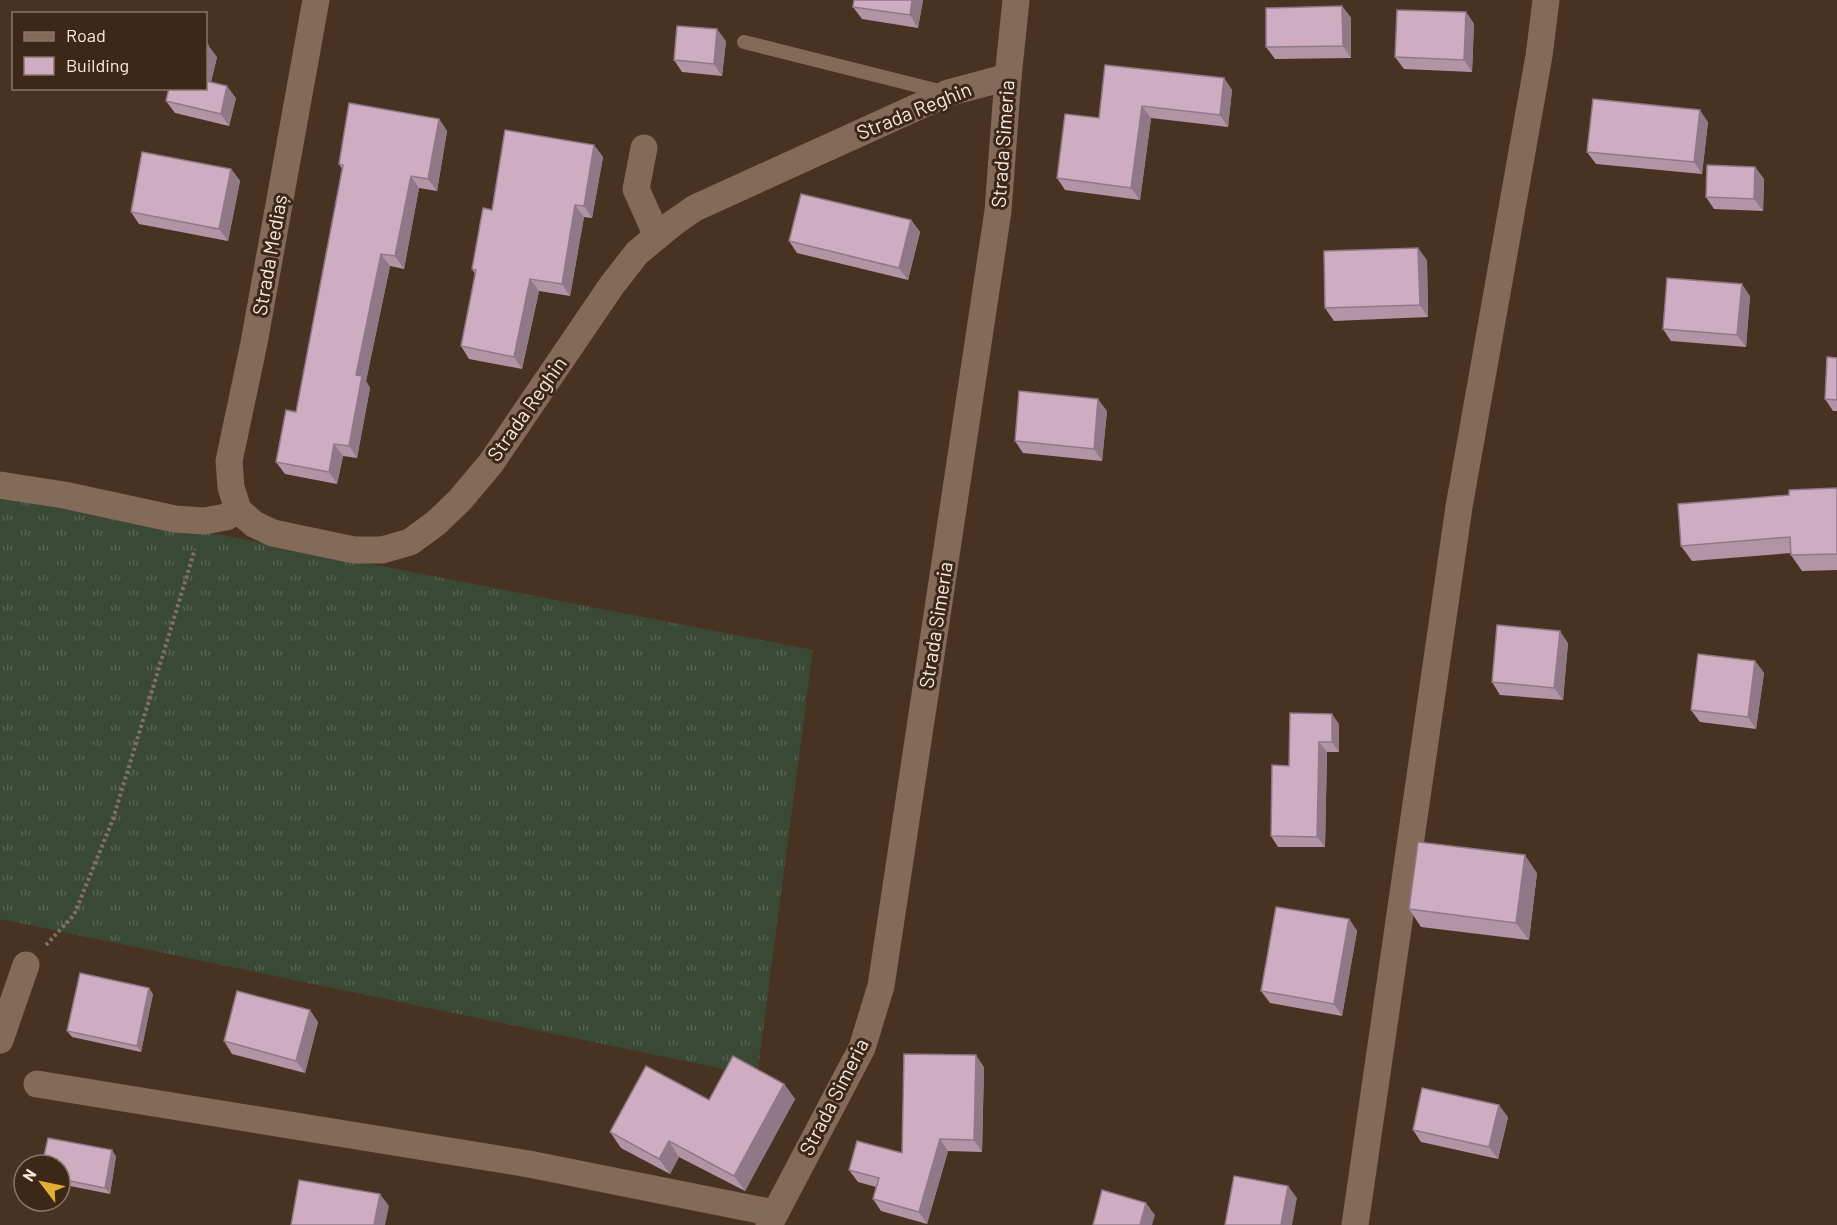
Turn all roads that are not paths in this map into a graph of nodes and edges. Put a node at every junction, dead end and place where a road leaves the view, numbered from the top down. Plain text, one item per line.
1 (316, 0) edge
2 (1016, 0) edge
3 (1546, 0) edge
4 (744, 42) dead end
5 (1008, 77) junction
6 (948, 93) junction
7 (644, 148) dead end
8 (657, 236) junction
9 (0, 485) edge
10 (238, 510) junction
11 (27, 965) road end
12 (0, 1040) edge
13 (37, 1084) dead end
14 (772, 1219) edge
15 (1355, 1225) edge

1 - 10 street, Strada Mediaș
2 - 5 street, Strada Simeria
3 - 15 street
4 - 6 lane
5 - 6 street, Strada Reghin
5 - 14 street, Strada Simeria
6 - 8 street, Strada Reghin
7 - 8 street
8 - 10 street, Strada Reghin
9 - 10 street
11 - 12 street
13 - 14 street

